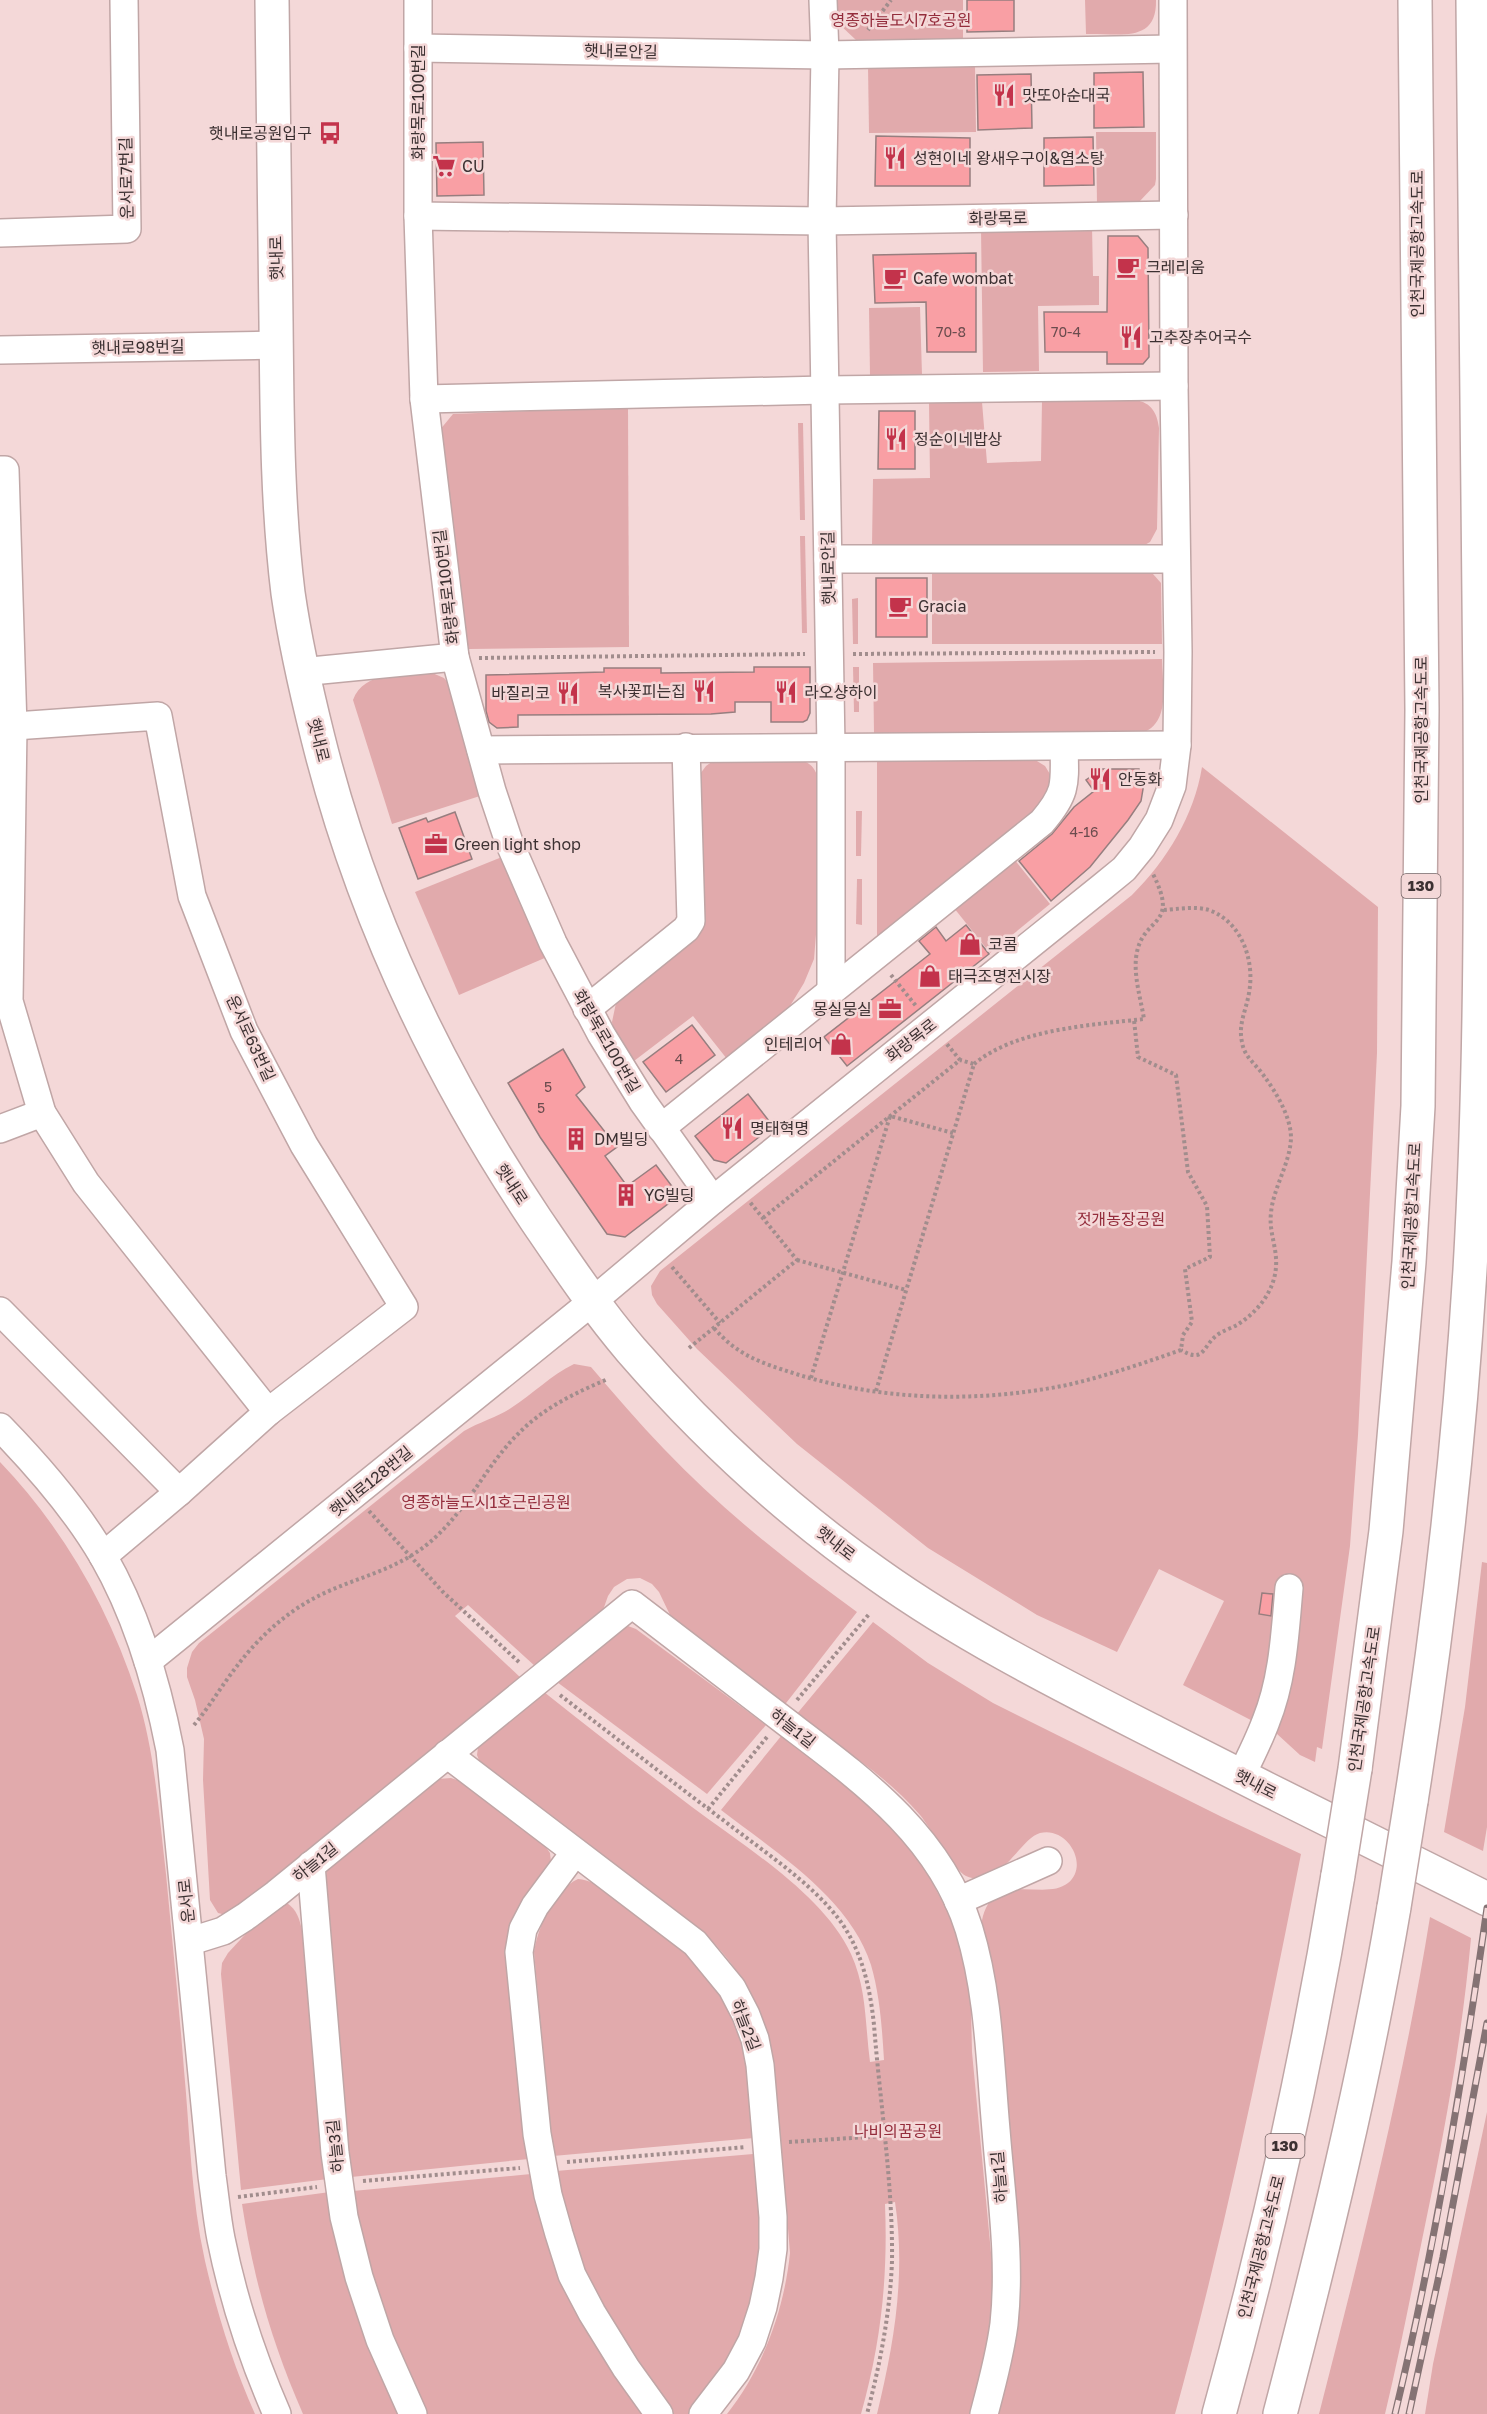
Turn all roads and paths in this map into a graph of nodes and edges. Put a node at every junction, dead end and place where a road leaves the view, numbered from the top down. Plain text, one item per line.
1 (124, 0) edge
2 (272, 0) edge
3 (418, 0) edge
4 (823, 0) edge
5 (891, 0) edge
6 (1173, 0) edge
7 (1415, 0) edge
8 (1473, 0) edge
9 (865, 34) dead end
10 (418, 48) junction
11 (1172, 49) junction
12 (825, 55) junction
13 (1174, 215) junction
14 (418, 216) junction
15 (822, 221) junction
16 (0, 222) edge
17 (0, 233) edge
18 (277, 345) junction
19 (0, 350) edge
20 (1174, 386) junction
21 (825, 390) junction
22 (424, 399) junction
23 (2, 470) edge
24 (828, 559) junction
25 (1176, 559) junction
26 (1165, 652) dead end
27 (808, 654) dead end
28 (866, 654) dead end
29 (464, 658) junction
30 (302, 672) junction
31 (7, 727) edge
32 (1177, 744) junction
33 (686, 747) junction
34 (831, 747) junction
35 (1064, 747) junction
36 (481, 750) junction
37 (1151, 872) dead end
38 (1164, 910) junction
39 (886, 969) dead end
40 (831, 991) junction
41 (587, 1009) junction
42 (922, 1013) dead end
43 (1134, 1020) junction
44 (941, 1037) dead end
45 (960, 1060) junction
46 (974, 1064) junction
47 (42, 1113) junction
48 (890, 1116) junction
49 (661, 1128) junction
50 (0, 1129) edge
51 (953, 1132) junction
52 (744, 1196) dead end
53 (713, 1200) junction
54 (763, 1218) junction
55 (797, 1260) junction
56 (667, 1261) dead end
57 (843, 1273) junction
58 (906, 1290) junction
59 (593, 1301) junction
60 (0, 1311) edge
61 (720, 1323) junction
62 (714, 1328) junction
63 (689, 1348) dead end
64 (1181, 1350) junction
65 (608, 1378) dead end
66 (811, 1378) junction
67 (876, 1391) junction
68 (268, 1412) junction
69 (0, 1427) edge
70 (179, 1492) junction
71 (364, 1506) dead end
72 (103, 1556) junction
73 (411, 1557) junction
74 (1288, 1588) dead end
75 (870, 1613) dead end
76 (148, 1661) junction
77 (520, 1664) dead end
78 (552, 1689) dead end
79 (791, 1708) dead end
80 (194, 1725) dead end
81 (774, 1730) dead end
82 (447, 1754) junction
83 (1241, 1776) junction
84 (708, 1809) junction
85 (575, 1852) junction
86 (1048, 1861) dead end
87 (311, 1865) junction
88 (1487, 1899) edge
89 (958, 1900) junction
90 (190, 1941) junction
91 (883, 2136) junction
92 (780, 2143) dead end
93 (753, 2146) dead end
94 (566, 2162) dead end
95 (531, 2167) dead end
96 (362, 2181) dead end
97 (329, 2185) dead end
98 (234, 2197) dead end
99 (277, 2414) edge
100 (413, 2414) edge
101 (659, 2414) edge
102 (703, 2414) edge
103 (867, 2414) edge
104 (984, 2414) edge
105 (1219, 2414) edge
106 (1280, 2414) edge

1 - 17 street, 운서로7번길
2 - 18 main road, 햇내로
3 - 10 street, 화랑목로100번길
4 - 12 street, 햇내로안길
5 - 9 path
6 - 11 street, 화랑목로
7 - 105 main road, 인천국제공항고속도로 / 130, bridge
8 - 106 main road, bridge
10 - 12 street, 햇내로안길
10 - 14 street, 화랑목로100번길
11 - 12 street
11 - 13 street, 화랑목로
12 - 15 street, 햇내로안길
13 - 15 street, 화랑목로
13 - 20 street, 화랑목로
14 - 15 street
14 - 22 street, 화랑목로100번길
15 - 21 street, 햇내로안길
16 - 17 street, 운서로7번길
18 - 19 street, 햇내로98번길
18 - 30 main road, 햇내로
20 - 21 street
20 - 25 street, 화랑목로
21 - 22 street
21 - 24 street, 햇내로안길
22 - 29 street, 화랑목로100번길
23 - 31 street
24 - 25 street
24 - 34 street, 햇내로안길
25 - 32 street, 화랑목로
26 - 28 path
27 - 29 path
29 - 30 street
29 - 36 street, 화랑목로100번길
30 - 59 main road, 햇내로
31 - 47 street
31 - 68 street, 운서로63번길
32 - 35 street
32 - 53 street, 화랑목로
33 - 34 street
33 - 36 street
33 - 41 street
34 - 35 street
34 - 40 street, 햇내로안길
35 - 40 street
36 - 41 street, 화랑목로100번길
37 - 38 path
38 - 43 path
38 - 64 path
39 - 42 path
40 - 49 street
41 - 49 street, 화랑목로100번길
43 - 46 path
43 - 64 path
44 - 45 path
45 - 46 path
45 - 48 path
46 - 51 path
47 - 50 street
47 - 68 street
48 - 51 path
48 - 54 path
48 - 57 path
49 - 53 street, 화랑목로100번길
51 - 58 path
52 - 54 path
53 - 59 street, 화랑목로
54 - 55 path
55 - 57 path
55 - 61 path
56 - 61 path
57 - 58 path
57 - 66 path
58 - 67 path
59 - 76 street, 햇내로128번길
59 - 83 main road, 햇내로
60 - 70 street
61 - 62 path
62 - 63 path
62 - 66 path
64 - 67 path
65 - 73 path
66 - 67 path
68 - 70 street, 운서로63번길
69 - 72 street, 운서로
70 - 72 street, 운서로63번길
71 - 73 path
72 - 76 street, 운서로
73 - 77 path
73 - 80 path
74 - 83 street
75 - 79 path
76 - 90 street, 운서로
78 - 84 path
81 - 84 path
82 - 85 street, 하늘2길
82 - 87 street, 하늘1길
82 - 89 street, 하늘1길
83 - 88 main road, 햇내로
84 - 91 path
85 - 101 street
85 - 102 street, 하늘2길
86 - 89 street
87 - 90 street, 하늘1길
87 - 100 street, 하늘3길
89 - 104 street, 하늘1길
90 - 99 street, 운서로
91 - 92 path
91 - 103 path
93 - 94 path
95 - 96 path
97 - 98 path

